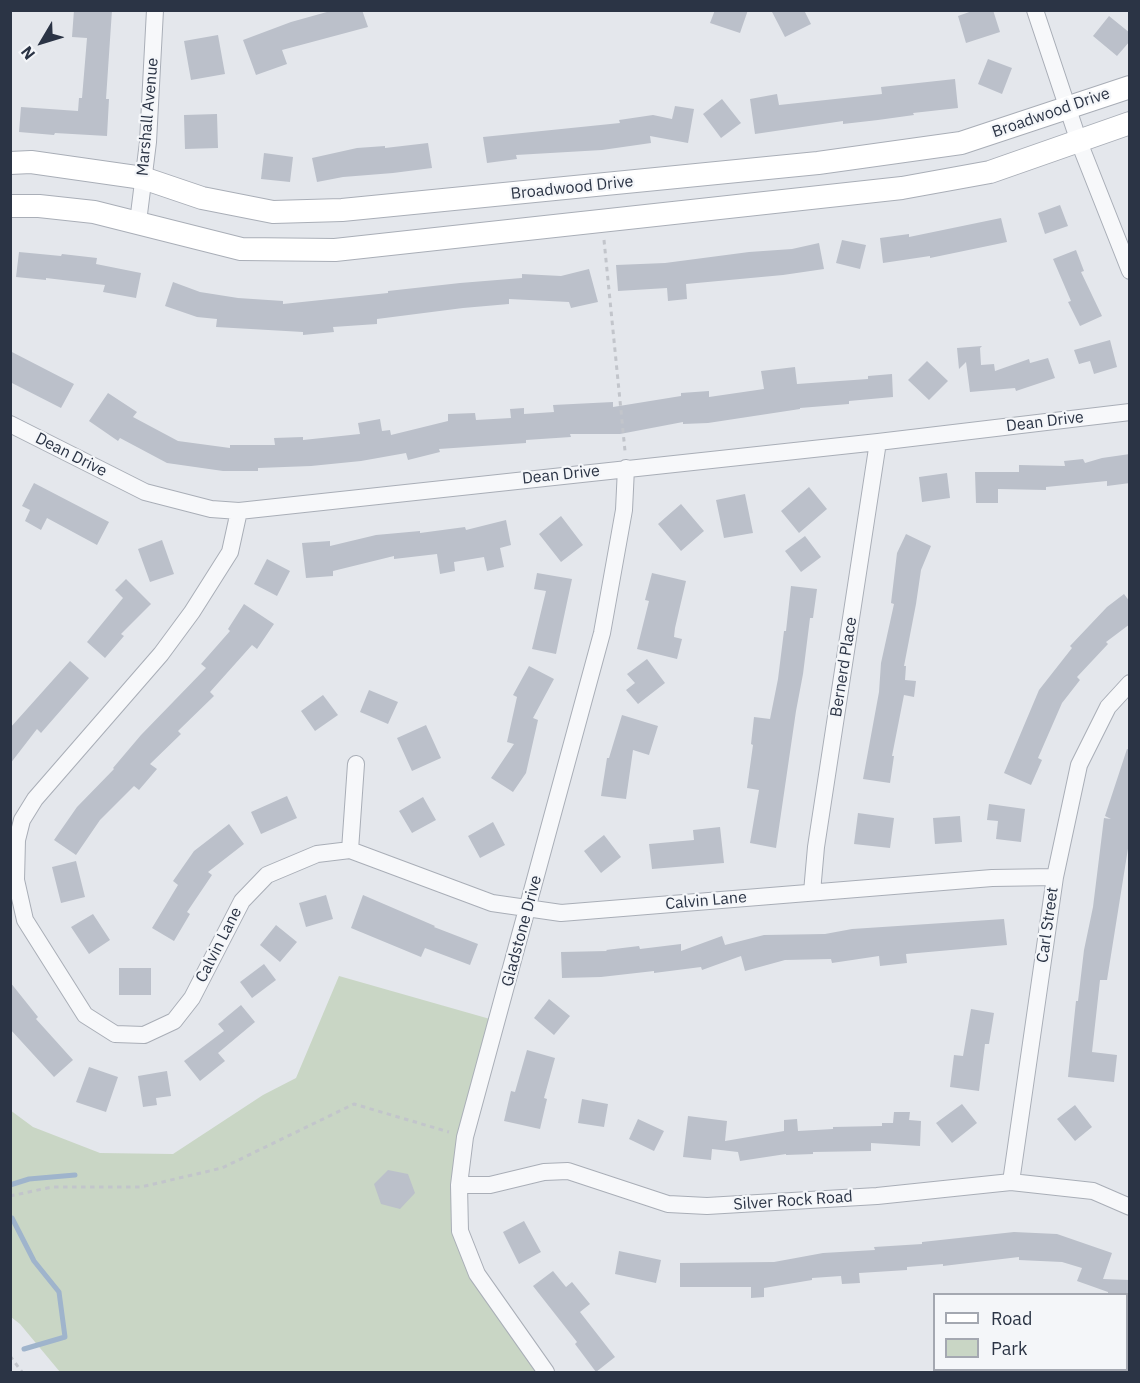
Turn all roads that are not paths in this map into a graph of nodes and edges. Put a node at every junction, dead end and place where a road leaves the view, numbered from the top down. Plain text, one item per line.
1 (155, 10) edge
2 (1035, 10) edge
3 (1130, 87) edge
4 (1068, 108) junction
5 (1130, 123) edge
6 (1079, 142) junction
7 (10, 163) edge
8 (143, 178) junction
9 (10, 206) edge
10 (138, 222) junction
11 (1130, 271) edge
12 (1130, 412) edge
13 (10, 424) edge
14 (878, 442) junction
15 (626, 468) junction
16 (239, 511) junction
17 (1130, 683) edge
18 (356, 764) dead end
19 (350, 850) junction
20 (1055, 877) junction
21 (812, 892) junction
22 (528, 908) junction
23 (1011, 1182) junction
24 (459, 1185) junction
25 (1130, 1207) edge
26 (546, 1372) edge

1 - 8 street, Marshall Avenue
2 - 4 street
3 - 4 street, Broadwood Drive
4 - 6 street
4 - 8 street, Broadwood Drive
5 - 6 street
6 - 10 street
6 - 11 street
7 - 8 street, Broadwood Drive
8 - 10 street, Marshall Avenue
9 - 10 street
12 - 14 street, Dean Drive
13 - 16 street, Dean Drive
14 - 15 street, Dean Drive
14 - 21 street, Bernerd Place
15 - 16 street, Dean Drive
15 - 22 street, Gladstone Drive
16 - 19 street, Calvin Lane
17 - 20 street, Carl Street
18 - 19 street
19 - 22 street, Calvin Lane
20 - 21 street, Calvin Lane
20 - 23 street, Carl Street
21 - 22 street, Calvin Lane
22 - 24 street, Gladstone Drive
23 - 24 street, Silver Rock Road
23 - 25 street, Silver Rock Road
24 - 26 street, Gladstone Drive

